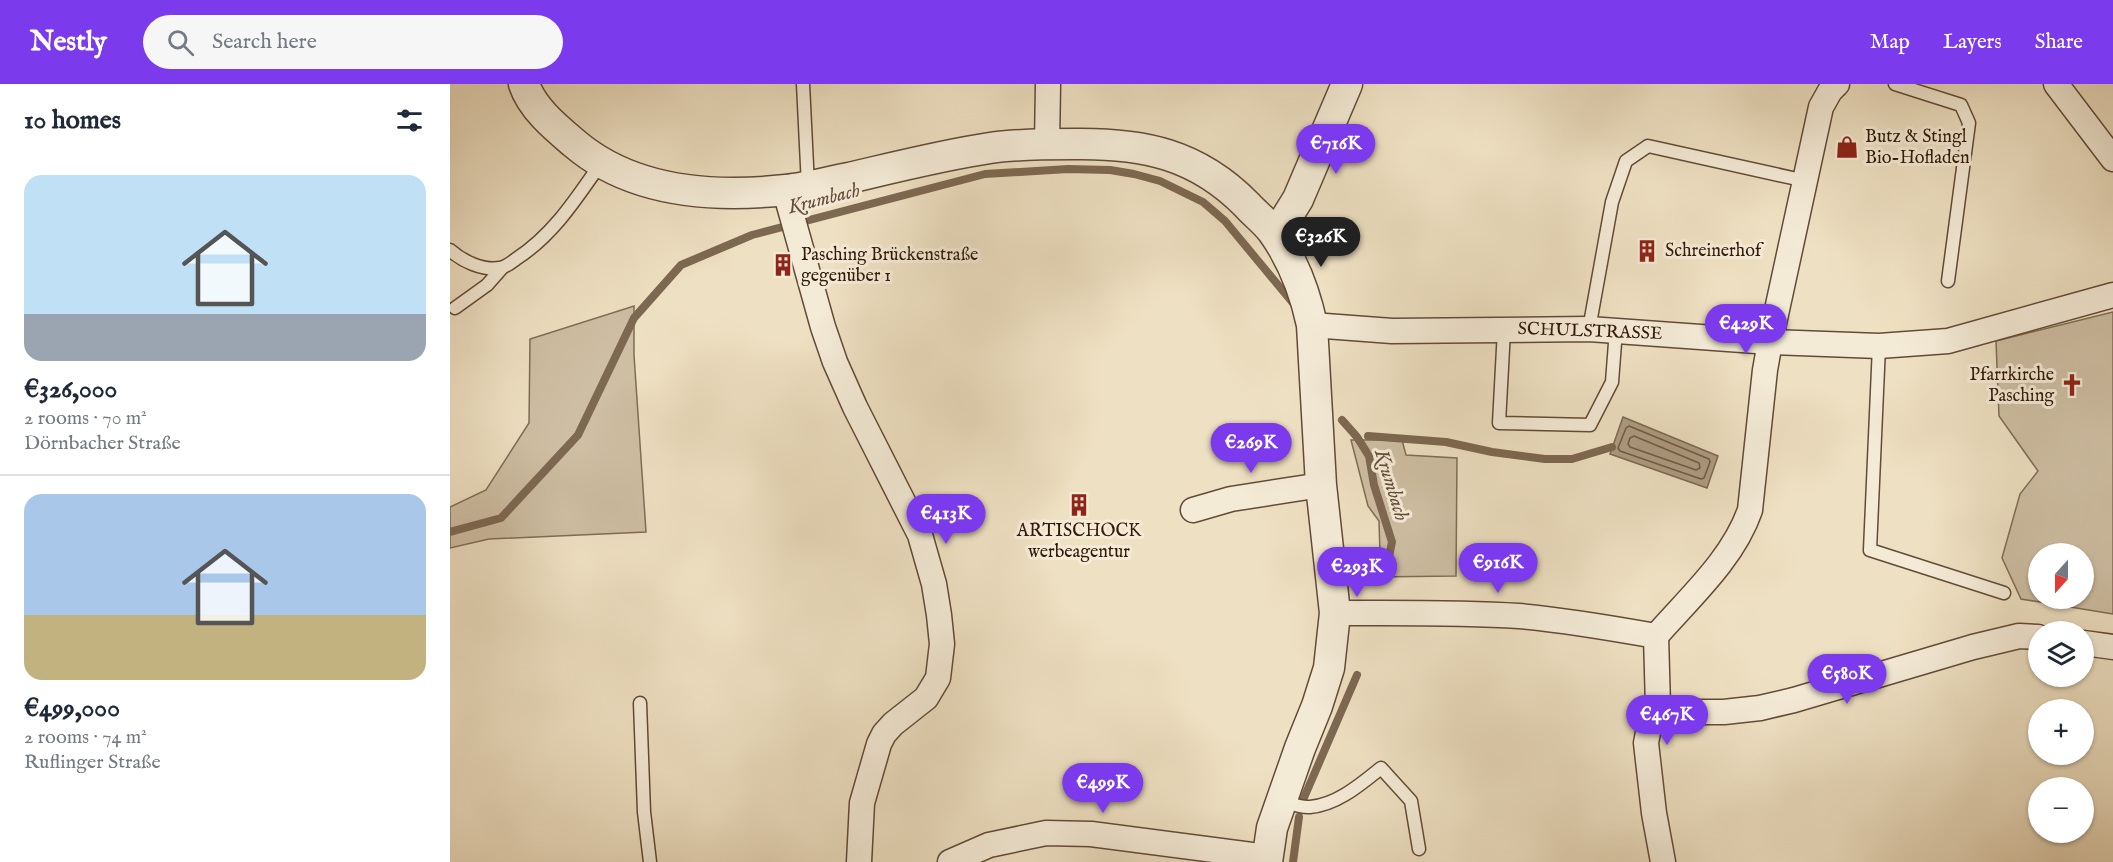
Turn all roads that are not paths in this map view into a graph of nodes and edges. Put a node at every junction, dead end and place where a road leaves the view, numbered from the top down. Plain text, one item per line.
1 (524, 84) edge
2 (803, 84) edge
3 (1048, 84) edge
4 (1347, 84) edge
5 (1837, 84) edge
6 (1895, 84) edge
7 (2056, 84) edge
8 (1047, 144) junction
9 (2113, 159) edge
10 (601, 163) junction
11 (1806, 181) junction
12 (795, 206) junction
13 (1273, 231) junction
14 (450, 250) edge
15 (502, 268) junction
16 (1948, 281) dead end
17 (2113, 295) edge
18 (455, 308) dead end
19 (1312, 326) junction
20 (1589, 329) junction
21 (1504, 330) junction
22 (1616, 330) junction
23 (1770, 342) junction
24 (1879, 346) junction
25 (1320, 485) junction
26 (1193, 510) dead end
27 (2004, 593) dead end
28 (1335, 613) junction
29 (1656, 636) junction
30 (2028, 636) edge
31 (2094, 644) edge
32 (2113, 646) edge
33 (640, 703) dead end
34 (1658, 707) junction
35 (1281, 800) junction
36 (1419, 849) dead end
37 (1267, 859) edge
38 (650, 862) edge
39 (859, 862) edge
40 (950, 862) edge
41 (1663, 862) edge

1 - 10 street
2 - 12 lane
3 - 8 street
4 - 13 street
5 - 11 street
6 - 16 lane
7 - 9 street
8 - 12 street
8 - 13 street
10 - 12 street
10 - 15 lane
11 - 20 lane
11 - 23 street
12 - 39 street
13 - 19 street
14 - 15 lane
15 - 18 lane
17 - 24 street, SCHULSTRASSE
19 - 21 street, SCHULSTRASSE
19 - 25 street
20 - 21 street, SCHULSTRASSE
20 - 22 street, SCHULSTRASSE
21 - 22 lane
22 - 23 street, SCHULSTRASSE
23 - 24 street, SCHULSTRASSE
23 - 29 street
24 - 27 lane
25 - 26 street
25 - 28 street
28 - 29 street
28 - 35 street
29 - 34 street
30 - 34 street
31 - 32 street
33 - 38 lane
34 - 41 street
35 - 36 lane
35 - 37 street
37 - 40 street

